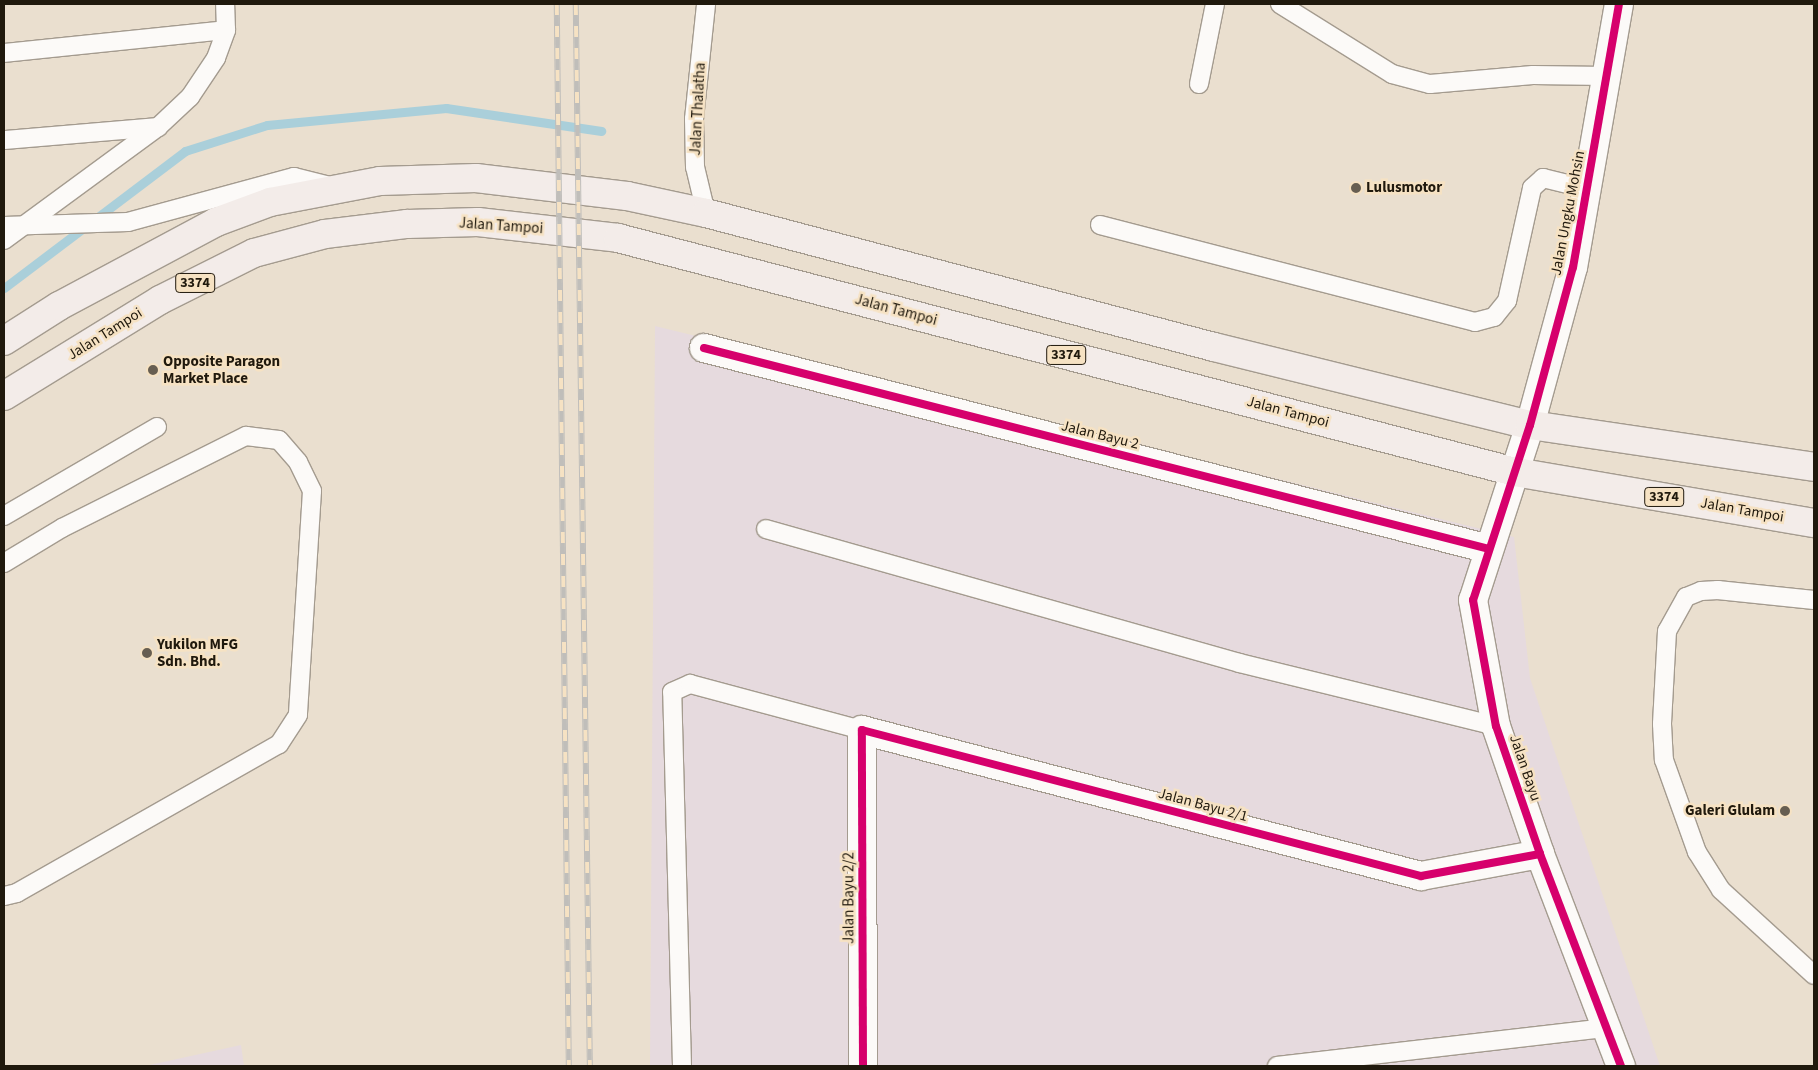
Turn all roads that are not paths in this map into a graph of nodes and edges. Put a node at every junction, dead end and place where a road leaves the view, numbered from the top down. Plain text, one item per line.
1 (224, 4) edge
2 (706, 4) edge
3 (1215, 4) edge
4 (1280, 4) edge
5 (1619, 4) edge
6 (226, 30) junction
7 (4, 53) edge
8 (1606, 76) junction
9 (1199, 84) dead end
10 (158, 127) junction
11 (4, 140) edge
12 (341, 189) junction
13 (1588, 189) junction
14 (706, 214) junction
15 (25, 225) junction
16 (1100, 225) dead end
17 (4, 226) edge
18 (4, 240) edge
19 (4, 342) edge
20 (704, 348) dead end
21 (4, 396) edge
22 (1530, 425) junction
23 (157, 427) dead end
24 (1814, 467) edge
25 (1515, 472) junction
26 (4, 516) edge
27 (1814, 523) edge
28 (766, 529) dead end
29 (1489, 549) junction
30 (4, 563) edge
31 (1814, 600) edge
32 (1496, 726) junction
33 (862, 730) junction
34 (1540, 854) junction
35 (4, 896) edge
36 (1814, 976) edge
37 (1606, 1028) junction
38 (682, 1066) edge
39 (863, 1066) edge
40 (1276, 1066) edge
41 (1621, 1066) edge

1 - 6 lane
2 - 14 lane, Jalan Thalatha
3 - 9 lane
4 - 8 lane
5 - 8 street, Jalan Ungku Mohsin
6 - 7 lane
6 - 10 lane
8 - 13 street, Jalan Ungku Mohsin
10 - 11 lane
10 - 15 lane
12 - 14 main road
12 - 15 lane
12 - 19 main road
13 - 16 lane
13 - 22 street, Jalan Ungku Mohsin
14 - 22 main road
15 - 17 lane
15 - 18 lane
20 - 29 street, Jalan Bayu 2
21 - 25 main road, Jalan Tampoi / 3374
22 - 24 main road
22 - 25 street, Jalan Ungku Mohsin
23 - 26 lane
25 - 27 main road, Jalan Tampoi / 3374
25 - 29 street, Jalan Bayu
28 - 32 lane
29 - 32 street, Jalan Bayu
30 - 35 lane
31 - 36 lane
32 - 34 street, Jalan Bayu
33 - 34 street, Jalan Bayu 2/1
33 - 38 lane
33 - 39 street, Jalan Bayu 2/2
34 - 37 street, Jalan Bayu
37 - 40 lane
37 - 41 street, Jalan Bayu

